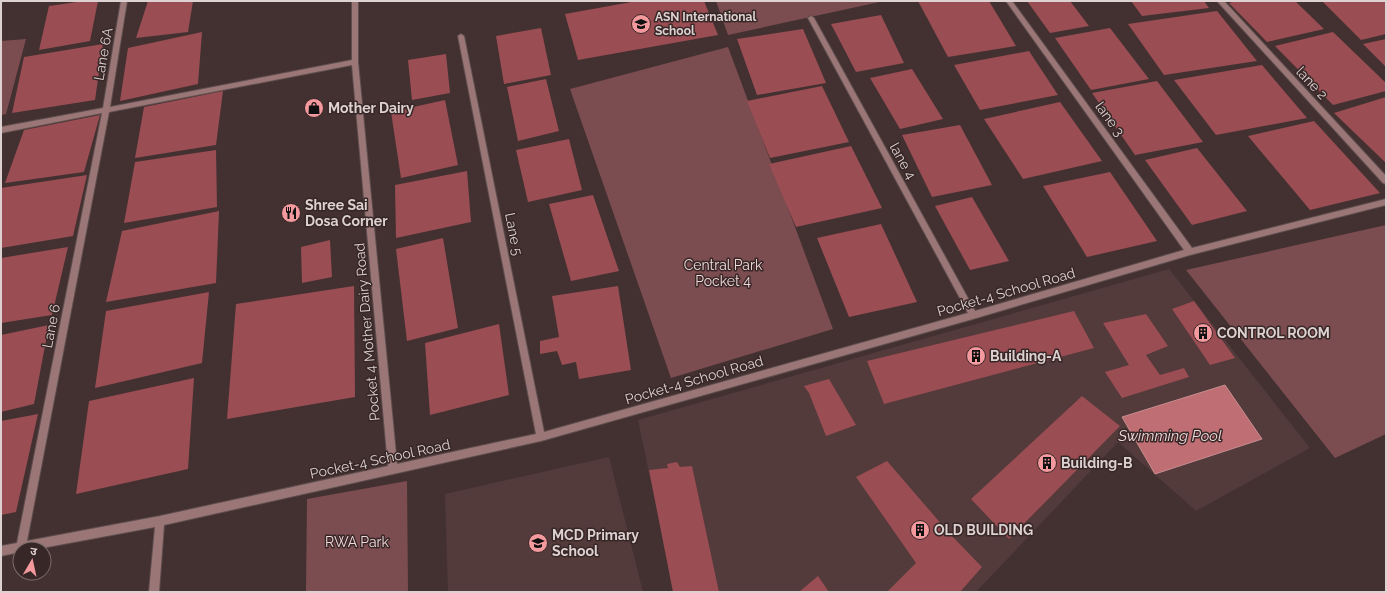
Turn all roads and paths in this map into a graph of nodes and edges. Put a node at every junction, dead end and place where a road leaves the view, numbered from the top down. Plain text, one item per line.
1 (124, 1) edge
2 (355, 1) edge
3 (1009, 1) edge
4 (1220, 1) edge
5 (811, 18) dead end
6 (461, 36) dead end
7 (355, 62) junction
8 (106, 110) junction
9 (1, 130) edge
10 (1386, 181) edge
11 (1386, 202) edge
12 (1190, 252) junction
13 (973, 315) junction
14 (541, 436) junction
15 (393, 469) junction
16 (160, 521) junction
17 (22, 541) edge
18 (52, 541) edge
19 (12, 549) edge
20 (1, 551) edge
21 (154, 592) edge

1 - 8 street, Lane 6A
2 - 7 street, Pocket 4 Mother Dairy Road
3 - 12 street, lane 3
4 - 10 street, lane 2
5 - 13 street, lane 4
6 - 14 street, Lane 5
7 - 8 street
7 - 15 street, Pocket 4 Mother Dairy Road
8 - 9 street
8 - 17 street, Lane 6
11 - 12 street, Pocket-4 School Road
12 - 13 street, Pocket-4 School Road
13 - 14 street, Pocket-4 School Road
14 - 15 street, Pocket-4 School Road
15 - 16 street, Pocket-4 School Road
16 - 18 street, Pocket-4 School Road
16 - 21 street
19 - 20 street, Pocket-4 School Road

